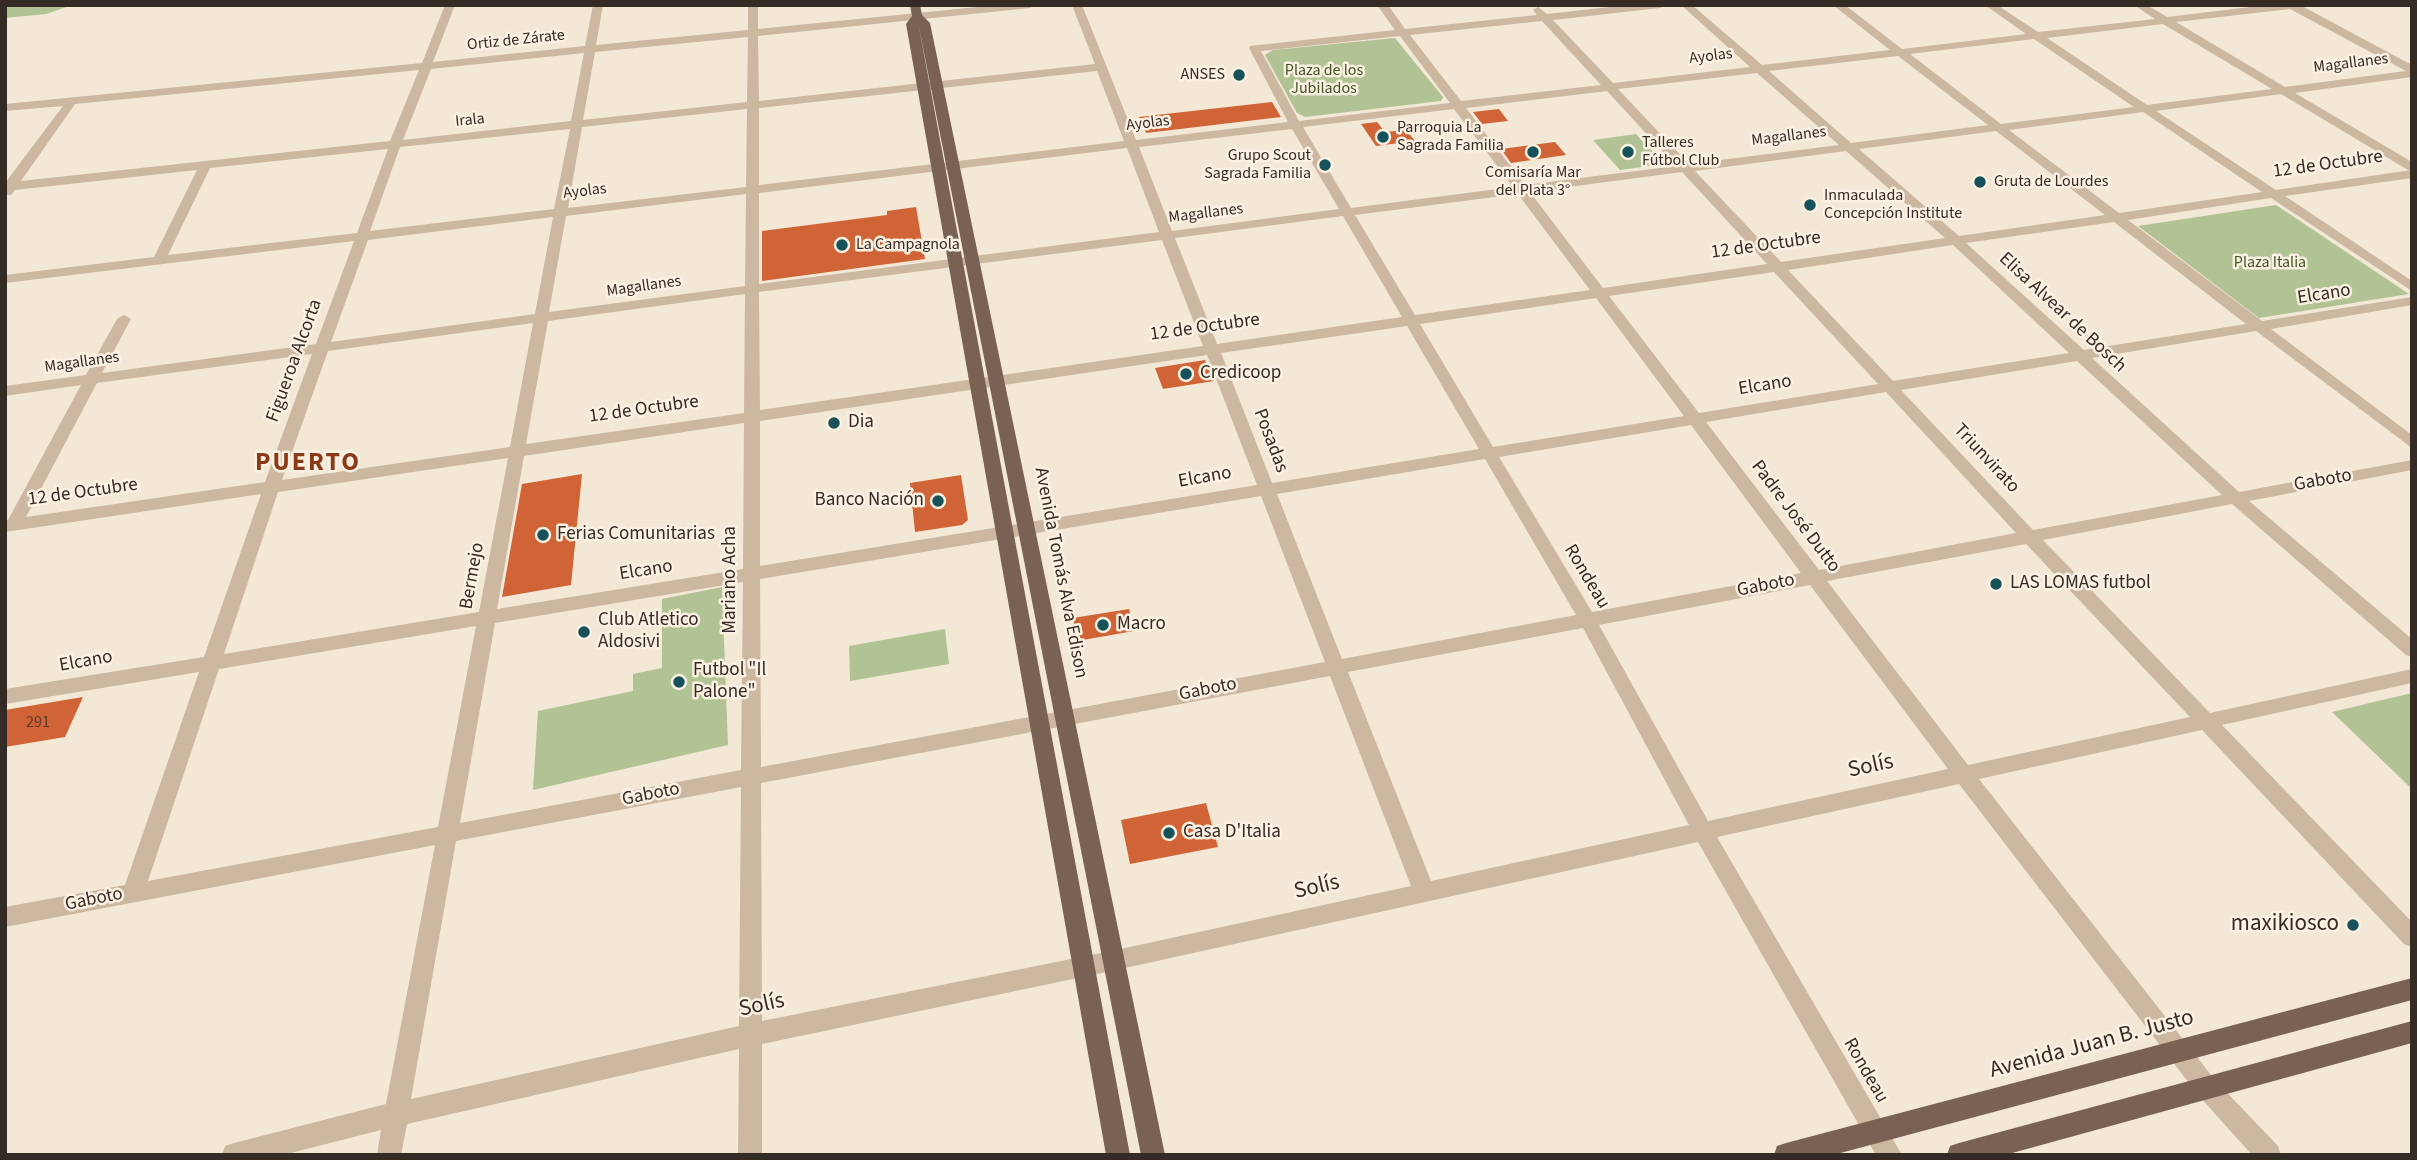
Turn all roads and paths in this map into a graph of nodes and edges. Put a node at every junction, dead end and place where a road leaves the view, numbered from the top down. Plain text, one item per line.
1 (450, 5) edge
2 (598, 5) edge
3 (752, 5) edge
4 (1030, 5) edge
5 (1077, 5) edge
6 (1382, 5) edge
7 (1533, 5) edge
8 (1660, 5) edge
9 (1686, 5) edge
10 (1838, 5) edge
11 (1990, 5) edge
12 (2139, 5) edge
13 (2293, 5) edge
14 (914, 15) edge
15 (1543, 16) junction
16 (2165, 21) junction
17 (752, 33) junction
18 (1401, 33) junction
19 (2036, 36) junction
20 (590, 49) junction
21 (1900, 52) junction
22 (425, 66) junction
23 (1101, 67) junction
24 (1758, 69) junction
25 (2412, 72) edge
26 (938, 84) junction
27 (923, 86) junction
28 (1609, 87) junction
29 (2283, 91) junction
30 (71, 102) junction
31 (752, 105) junction
32 (1455, 105) junction
33 (5, 108) edge
34 (2143, 109) junction
35 (1295, 124) junction
36 (577, 125) junction
37 (1998, 128) junction
38 (1131, 144) junction
39 (395, 145) junction
40 (1846, 148) junction
41 (205, 165) junction
42 (954, 165) junction
43 (938, 167) junction
44 (2412, 167) edge
45 (1685, 168) junction
46 (2412, 174) edge
47 (7, 189) edge
48 (752, 189) junction
49 (1521, 190) junction
50 (2271, 194) junction
51 (561, 212) junction
52 (1349, 212) junction
53 (2117, 216) junction
54 (363, 235) junction
55 (1167, 236) junction
56 (1955, 240) junction
57 (159, 260) junction
58 (974, 261) junction
59 (956, 264) junction
60 (1777, 266) junction
61 (5, 279) edge
62 (2412, 287) edge
63 (753, 289) junction
64 (1598, 291) junction
65 (2412, 302) edge
66 (124, 319) dead end
67 (1411, 319) junction
68 (541, 320) junction
69 (2259, 327) junction
70 (1211, 348) junction
71 (323, 349) junction
72 (2081, 356) junction
73 (92, 379) junction
74 (988, 381) junction
75 (1891, 387) junction
76 (5, 391) edge
77 (752, 416) junction
78 (1695, 419) junction
79 (2412, 443) edge
80 (517, 450) junction
81 (1487, 453) junction
82 (2412, 465) edge
83 (272, 486) junction
84 (1266, 489) junction
85 (2235, 497) junction
86 (10, 525) edge
87 (1028, 529) junction
88 (1005, 533) junction
89 (2029, 536) junction
90 (752, 575) junction
91 (1814, 576) junction
92 (487, 617) junction
93 (1587, 619) junction
94 (2412, 650) edge
95 (214, 662) junction
96 (1335, 666) junction
97 (2412, 676) edge
98 (5, 697) edge
99 (1066, 717) junction
100 (2207, 721) junction
101 (1040, 722) junction
102 (1963, 774) junction
103 (752, 776) junction
104 (1702, 831) junction
105 (448, 833) junction
106 (1424, 891) junction
107 (134, 892) junction
108 (5, 917) edge
109 (2412, 937) edge
110 (1116, 960) junction
111 (1085, 966) junction
112 (2412, 989) edge
113 (2412, 1032) edge
114 (750, 1035) junction
115 (2178, 1051) junction
116 (2207, 1088) junction
117 (396, 1114) junction
118 (1876, 1131) junction
119 (234, 1155) edge
120 (389, 1155) edge
121 (750, 1155) edge
122 (1118, 1155) edge
123 (1153, 1155) edge
124 (1786, 1155) edge
125 (1891, 1155) edge
126 (1959, 1155) edge
127 (2269, 1155) edge

1 - 22 street, Figueroa Alcorta
2 - 20 street, Bermejo
3 - 17 street, Mariano Acha
4 - 14 street, Ortiz de Zárate
5 - 23 street, Posadas
6 - 18 street, Padre José Dutto
7 - 15 street, Triunvirato
8 - 15 street
9 - 24 street, Elisa Alvear de Bosch
10 - 21 street
11 - 19 street
12 - 16 street
13 - 16 street, Ayolas
13 - 25 street
14 - 17 street, Ortiz de Zárate
14 - 26 main road, Avenida Tomás Alva Edison
14 - 27 main road, Avenida Tomás Alva Edison
15 - 18 street
15 - 28 street, Triunvirato
16 - 19 street, Ayolas
16 - 29 street
17 - 20 street, Ortiz de Zárate
17 - 31 street, Mariano Acha
18 - 32 street, Padre José Dutto
18 - 35 street, Rondeau
19 - 21 street, Ayolas
19 - 34 street
20 - 22 street, Ortiz de Zárate
20 - 36 street, Bermejo
21 - 24 street, Ayolas
21 - 37 street
22 - 30 street, Ortiz de Zárate
22 - 39 street, Figueroa Alcorta
23 - 26 street, Irala
23 - 38 street, Posadas
24 - 28 street, Ayolas
24 - 40 street, Elisa Alvear de Bosch
25 - 29 street, Magallanes
26 - 27 street, Irala
26 - 42 main road, Avenida Tomás Alva Edison
27 - 31 street, Irala
27 - 43 main road, Avenida Tomás Alva Edison
28 - 32 street, Ayolas
28 - 45 street, Triunvirato
29 - 34 street, Magallanes
29 - 44 street
30 - 33 street, Ortiz de Zárate
30 - 47 street
31 - 36 street, Irala
31 - 48 street, Mariano Acha
32 - 35 street, Ayolas
32 - 49 street, Padre José Dutto
34 - 37 street, Magallanes
34 - 50 street
35 - 38 street, Ayolas
35 - 52 street, Rondeau
36 - 39 street, Irala
36 - 51 street, Bermejo
37 - 40 street, Magallanes
37 - 53 street
38 - 42 street, Ayolas
38 - 55 street, Posadas
39 - 41 street, Irala
39 - 54 street, Figueroa Alcorta
40 - 45 street, Magallanes
40 - 56 street, Elisa Alvear de Bosch
41 - 47 street, Irala
41 - 57 street
42 - 43 street, Ayolas
42 - 58 main road, Avenida Tomás Alva Edison
43 - 48 street, Ayolas
43 - 59 main road, Avenida Tomás Alva Edison
45 - 49 street, Magallanes
45 - 60 street, Triunvirato
46 - 50 street, 12 de Octubre
48 - 51 street, Ayolas
48 - 63 street, Mariano Acha
49 - 52 street, Magallanes
49 - 64 street, Padre José Dutto
50 - 53 street, 12 de Octubre
50 - 62 street
51 - 54 street, Ayolas
51 - 68 street, Bermejo
52 - 55 street, Magallanes
52 - 67 street, Rondeau
53 - 56 street, 12 de Octubre
53 - 69 street
54 - 57 street, Ayolas
54 - 71 street, Figueroa Alcorta
55 - 58 street, Magallanes
55 - 70 street, Posadas
56 - 60 street, 12 de Octubre
56 - 72 street, Elisa Alvear de Bosch
57 - 61 street, Ayolas
58 - 59 street, Magallanes
58 - 74 main road, Avenida Tomás Alva Edison
59 - 63 street, Magallanes
59 - 74 main road, Avenida Tomás Alva Edison
60 - 64 street, 12 de Octubre
60 - 75 street, Triunvirato
63 - 68 street, Magallanes
63 - 77 street, Mariano Acha
64 - 67 street, 12 de Octubre
64 - 78 street, Padre José Dutto
65 - 69 street, Elcano
66 - 73 street
67 - 70 street, 12 de Octubre
67 - 81 street, Rondeau
68 - 71 street, Magallanes
68 - 80 street, Bermejo
69 - 72 street, Elcano
69 - 79 street
70 - 74 street, 12 de Octubre
70 - 84 street, Posadas
71 - 73 street, Magallanes
71 - 83 street, Figueroa Alcorta
72 - 75 street, Elcano
72 - 85 street, Elisa Alvear de Bosch
73 - 76 street, Magallanes
73 - 86 street
74 - 77 street, 12 de Octubre
74 - 87 main road, Avenida Tomás Alva Edison
74 - 88 main road, Avenida Tomás Alva Edison
75 - 78 street, Elcano
75 - 89 street, Triunvirato
77 - 80 street, 12 de Octubre
77 - 90 street, Mariano Acha
78 - 81 street, Elcano
78 - 91 street, Padre José Dutto
80 - 83 street, 12 de Octubre
80 - 92 street, Bermejo
81 - 84 street, Elcano
81 - 93 street, Rondeau
82 - 85 street, Gaboto
83 - 86 street, 12 de Octubre
83 - 95 street, Figueroa Alcorta
84 - 87 street, Elcano
84 - 96 street, Posadas
85 - 89 street, Gaboto
85 - 94 street, Elisa Alvear de Bosch
87 - 88 street, Elcano
87 - 99 main road, Avenida Tomás Alva Edison
88 - 90 street, Elcano
88 - 101 main road, Avenida Tomás Alva Edison
89 - 91 street, Gaboto
89 - 100 street, Triunvirato
90 - 92 street, Elcano
90 - 103 street, Mariano Acha
91 - 93 street, Gaboto
91 - 102 street, Padre José Dutto
92 - 95 street, Elcano
92 - 105 street, Bermejo
93 - 96 street, Gaboto
93 - 104 street, Rondeau
95 - 98 street, Elcano
95 - 107 street, Figueroa Alcorta
96 - 99 street, Gaboto
96 - 106 street, Posadas
97 - 100 street, Solís
99 - 101 street, Gaboto
99 - 110 main road, Avenida Tomás Alva Edison
100 - 102 street, Solís
100 - 109 street, Triunvirato
101 - 103 street, Gaboto
101 - 111 main road, Avenida Tomás Alva Edison
102 - 104 street, Solís
102 - 115 street, Padre José Dutto
103 - 105 street, Gaboto
103 - 114 street, Mariano Acha
104 - 106 street, Solís
104 - 118 street, Rondeau
105 - 107 street, Gaboto
105 - 117 street, Bermejo
106 - 110 street, Solís
107 - 108 street, Gaboto
110 - 111 street, Solís
110 - 123 main road, Avenida Tomás Alva Edison
111 - 114 street, Solís
111 - 122 main road, Avenida Tomás Alva Edison
112 - 115 main road, Avenida Juan B. Justo
113 - 116 main road
114 - 117 street, Solís
114 - 121 street, Mariano Acha
115 - 116 street, Padre José Dutto
115 - 118 main road, Avenida Juan B. Justo
116 - 126 main road
116 - 127 street, Padre José Dutto
117 - 119 street, Solís
117 - 120 street, Bermejo
118 - 124 main road, Avenida Juan B. Justo
118 - 125 street, Rondeau

